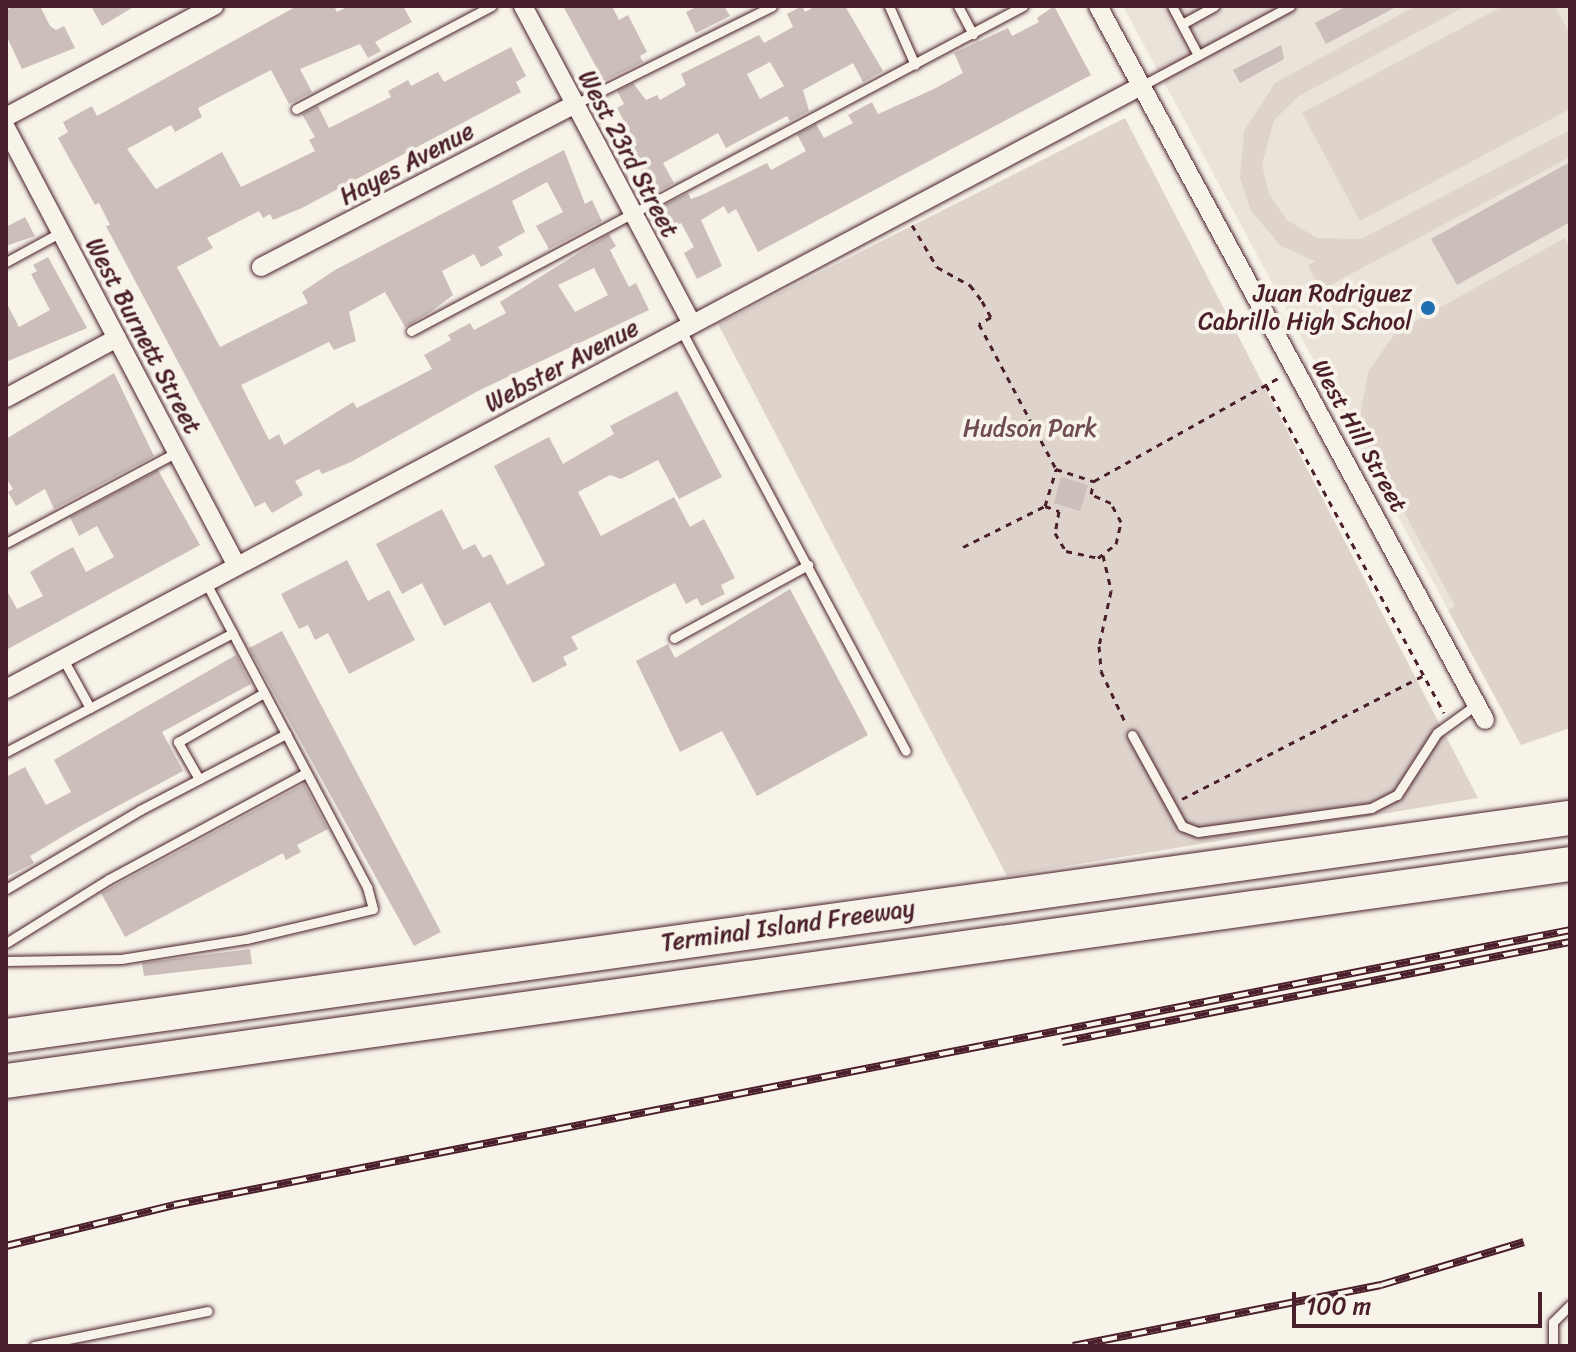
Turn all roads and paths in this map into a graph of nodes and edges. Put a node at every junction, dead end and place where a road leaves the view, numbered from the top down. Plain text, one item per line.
1 (214, 6) edge
2 (491, 6) edge
3 (523, 6) edge
4 (772, 6) edge
5 (889, 6) edge
6 (958, 6) edge
7 (1023, 6) edge
8 (1098, 6) edge
9 (1172, 6) edge
10 (1214, 6) edge
11 (1290, 6) edge
12 (1182, 24) junction
13 (973, 34) junction
14 (1198, 55) junction
15 (915, 65) junction
16 (1141, 86) junction
17 (575, 104) junction
18 (296, 109) dead end
19 (6, 117) edge
20 (6, 128) edge
21 (906, 211) junction
22 (633, 214) junction
23 (61, 232) junction
24 (6, 262) edge
25 (261, 267) dead end
26 (687, 327) junction
27 (411, 331) dead end
28 (117, 338) junction
29 (1295, 369) junction
30 (1266, 384) junction
31 (6, 398) edge
32 (177, 452) junction
33 (1056, 469) junction
34 (1094, 481) junction
35 (1045, 506) junction
36 (6, 543) edge
37 (963, 547) dead end
38 (1103, 555) junction
39 (808, 565) junction
40 (237, 566) junction
41 (206, 583) junction
42 (233, 633) junction
43 (674, 638) dead end
44 (63, 659) junction
45 (1424, 675) junction
46 (6, 689) edge
47 (264, 693) junction
48 (90, 708) junction
49 (1481, 712) joint
50 (1450, 723) junction
51 (286, 734) junction
52 (1132, 735) joint
53 (906, 751) dead end
54 (6, 752) edge
55 (306, 773) junction
56 (199, 779) junction
57 (1169, 806) junction
58 (1570, 818) edge
59 (1570, 864) edge
60 (6, 889) edge
61 (6, 943) edge
62 (6, 961) edge
63 (6, 1036) edge
64 (6, 1081) edge
65 (1570, 1305) edge
66 (207, 1311) dead end
67 (34, 1346) edge
68 (1553, 1346) edge

1 - 19 street
2 - 18 lane
3 - 17 street, West 23rd Street
4 - 17 lane
5 - 15 lane
6 - 13 lane
7 - 13 lane
8 - 16 street, West Hill Street
9 - 12 lane
10 - 12 lane
11 - 14 lane
12 - 14 lane
13 - 15 lane
14 - 16 lane
15 - 22 lane
16 - 21 street, Webster Avenue
16 - 29 street, West Hill Street
17 - 22 street, West 23rd Street
17 - 25 street, Hayes Avenue
20 - 23 street, West Burnett Street
21 - 26 street, Webster Avenue
21 - 33 path
22 - 26 street, West 23rd Street
22 - 27 lane
23 - 24 lane
23 - 28 street, West Burnett Street
26 - 39 lane
26 - 40 street, Webster Avenue
28 - 31 street
28 - 32 street, West Burnett Street
29 - 30 path
29 - 49 street, West Hill Street
30 - 34 path
30 - 45 path
32 - 36 lane
32 - 40 street, West Burnett Street
33 - 34 path
33 - 35 path
34 - 38 path
35 - 37 path
35 - 38 path
38 - 52 path
39 - 43 lane
39 - 53 lane
40 - 41 street, Webster Avenue
41 - 42 lane
41 - 44 street, Webster Avenue
42 - 47 lane
42 - 48 lane
44 - 46 street, Webster Avenue
44 - 48 lane
45 - 50 path
45 - 57 path
47 - 51 lane
47 - 56 lane
48 - 54 lane
49 - 50 lane
50 - 57 lane
51 - 55 lane
51 - 56 lane
52 - 57 lane
55 - 61 lane
55 - 62 lane
56 - 60 lane
58 - 63 highway, Terminal Island Freeway
59 - 64 highway, Terminal Island Freeway
65 - 68 lane
66 - 67 lane

